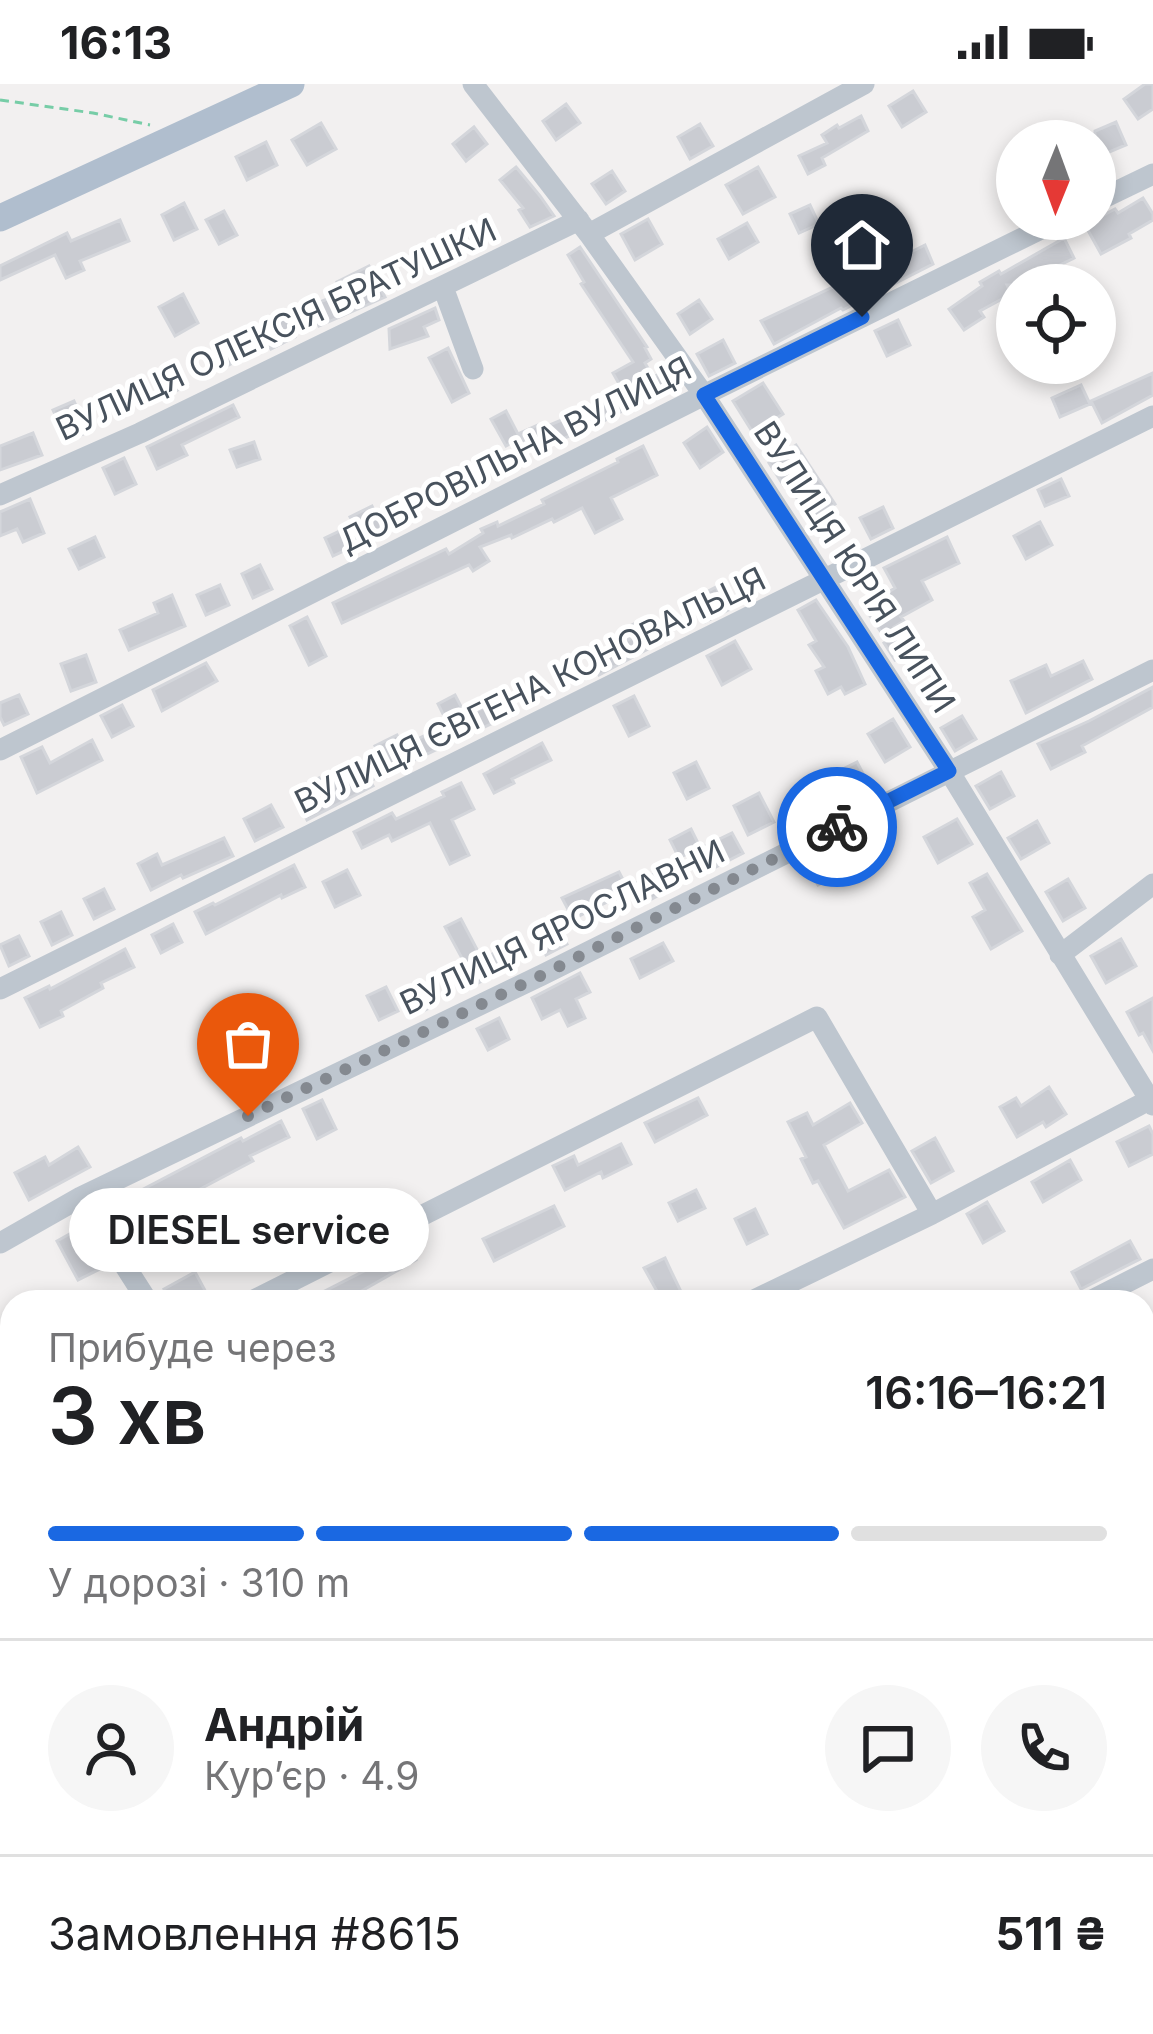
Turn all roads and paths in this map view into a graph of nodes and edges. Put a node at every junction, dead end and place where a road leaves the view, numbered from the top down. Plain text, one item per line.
1 (473, 84) edge
2 (864, 84) edge
3 (272, 88) edge
4 (0, 100) edge
5 (150, 125) dead end
6 (1153, 174) edge
7 (1116, 192) edge
8 (0, 218) edge
9 (584, 227) junction
10 (1018, 240) edge
11 (443, 287) junction
12 (473, 368) dead end
13 (704, 395) junction
14 (1153, 416) edge
15 (0, 495) edge
16 (825, 580) junction
17 (1153, 670) edge
18 (0, 750) edge
19 (949, 771) junction
20 (1153, 884) edge
21 (1060, 955) junction
22 (0, 989) edge
23 (1152, 1101) edge
24 (81, 1197) junction
25 (932, 1214) junction
26 (0, 1243) edge
27 (1153, 1269) edge
28 (140, 1290) edge
29 (274, 1290) edge
30 (775, 1290) edge
31 (1112, 1290) edge

1 - 9 street, ВУЛИЦЯ ЮРІЯ ЛИПИ
2 - 9 street, ВУЛИЦЯ ОЛЕКСІЯ БРАТУШКИ
3 - 8 main road
4 - 5 path
6 - 7 street
9 - 11 street, ВУЛИЦЯ ОЛЕКСІЯ БРАТУШКИ
9 - 13 street, ВУЛИЦЯ ЮРІЯ ЛИПИ
10 - 13 street, ДОБРОВІЛЬНА ВУЛИЦЯ
11 - 12 street
11 - 15 street, ВУЛИЦЯ ОЛЕКСІЯ БРАТУШКИ
13 - 16 street, ВУЛИЦЯ ЮРІЯ ЛИПИ
13 - 18 street, ДОБРОВІЛЬНА ВУЛИЦЯ
14 - 16 street, ВУЛИЦЯ ЄВГЕНА КОНОВАЛЬЦЯ
16 - 19 street, ВУЛИЦЯ ЮРІЯ ЛИПИ
16 - 22 street, ВУЛИЦЯ ЄВГЕНА КОНОВАЛЬЦЯ
17 - 19 street, ВУЛИЦЯ ЯРОСЛАВНИ
19 - 21 street, ВУЛИЦЯ ЮРІЯ ЛИПИ
19 - 24 street, ВУЛИЦЯ ЯРОСЛАВНИ
20 - 21 street
21 - 23 street, ВУЛИЦЯ ЮРІЯ ЛИПИ
23 - 25 street
24 - 26 street, ВУЛИЦЯ ЯРОСЛАВНИ
24 - 28 street
25 - 29 street
25 - 30 street
27 - 31 street

